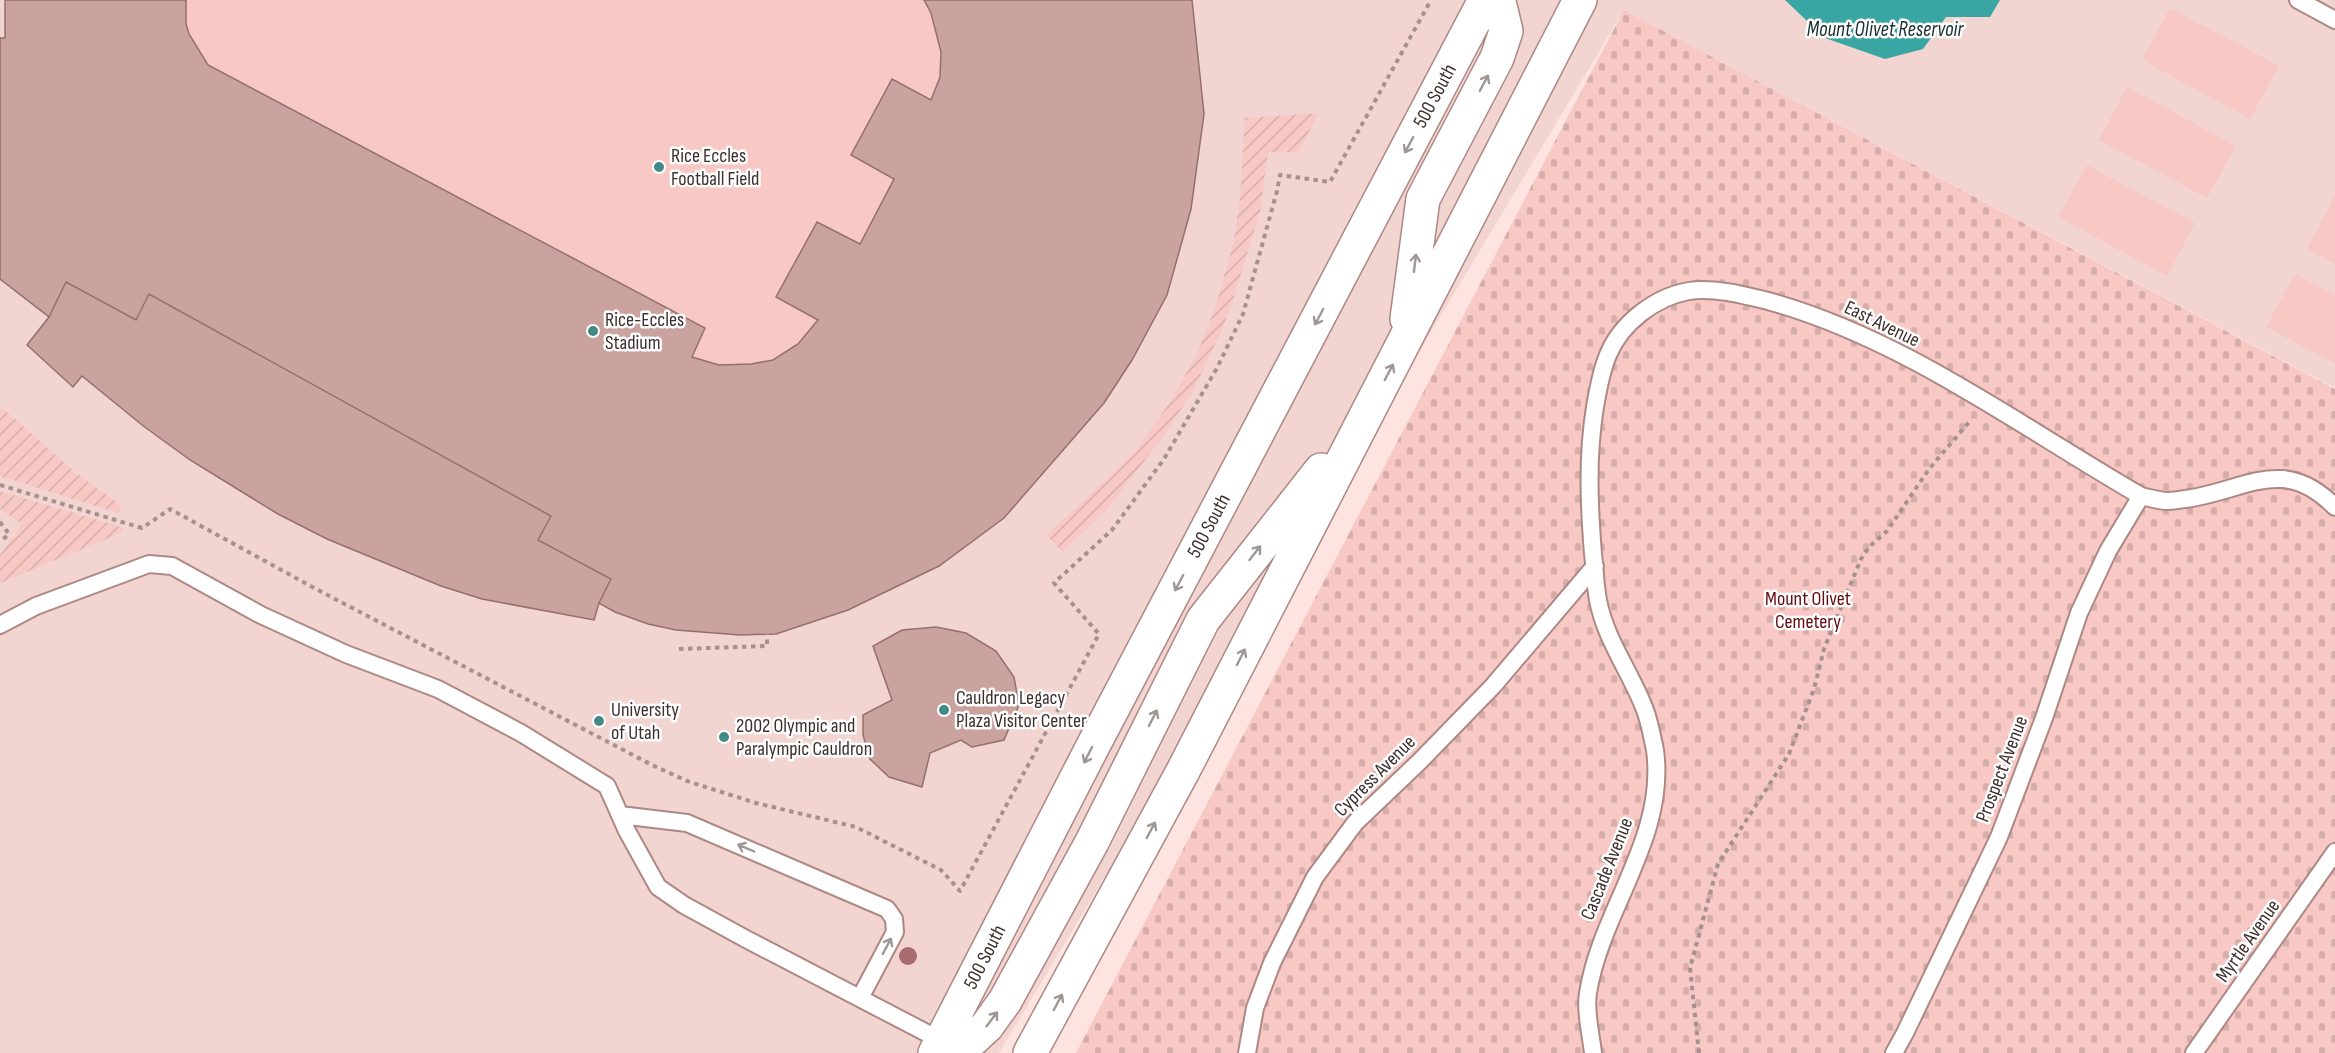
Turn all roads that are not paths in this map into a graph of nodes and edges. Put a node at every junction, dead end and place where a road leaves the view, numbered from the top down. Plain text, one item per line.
1 (1485, 0) edge
2 (1496, 0) edge
3 (1580, 0) edge
4 (2298, 0) edge
5 (2335, 20) edge
6 (1404, 342) junction
7 (1369, 409) junction
8 (2141, 496) junction
9 (2335, 507) edge
10 (1594, 566) junction
11 (0, 625) edge
12 (620, 816) junction
13 (2335, 852) edge
14 (860, 998) junction
15 (941, 1049) edge
16 (1030, 1053) edge
17 (1247, 1053) edge
18 (1593, 1053) edge
19 (1894, 1053) edge
20 (2194, 1053) edge

1 -> 15 main road, 500 South
6 -> 2 main road
3 - 6 main road
4 - 5 lane
7 -> 6 main road
15 -> 7 main road
16 -> 7 main road
8 - 9 lane, East Avenue
8 - 10 lane, East Avenue
8 - 19 lane, Prospect Avenue
10 - 17 lane, Cypress Avenue
10 - 18 lane, Cascade Avenue
11 - 12 lane
12 - 14 lane
14 -> 12 lane
13 - 20 lane, Myrtle Avenue
14 - 15 lane

